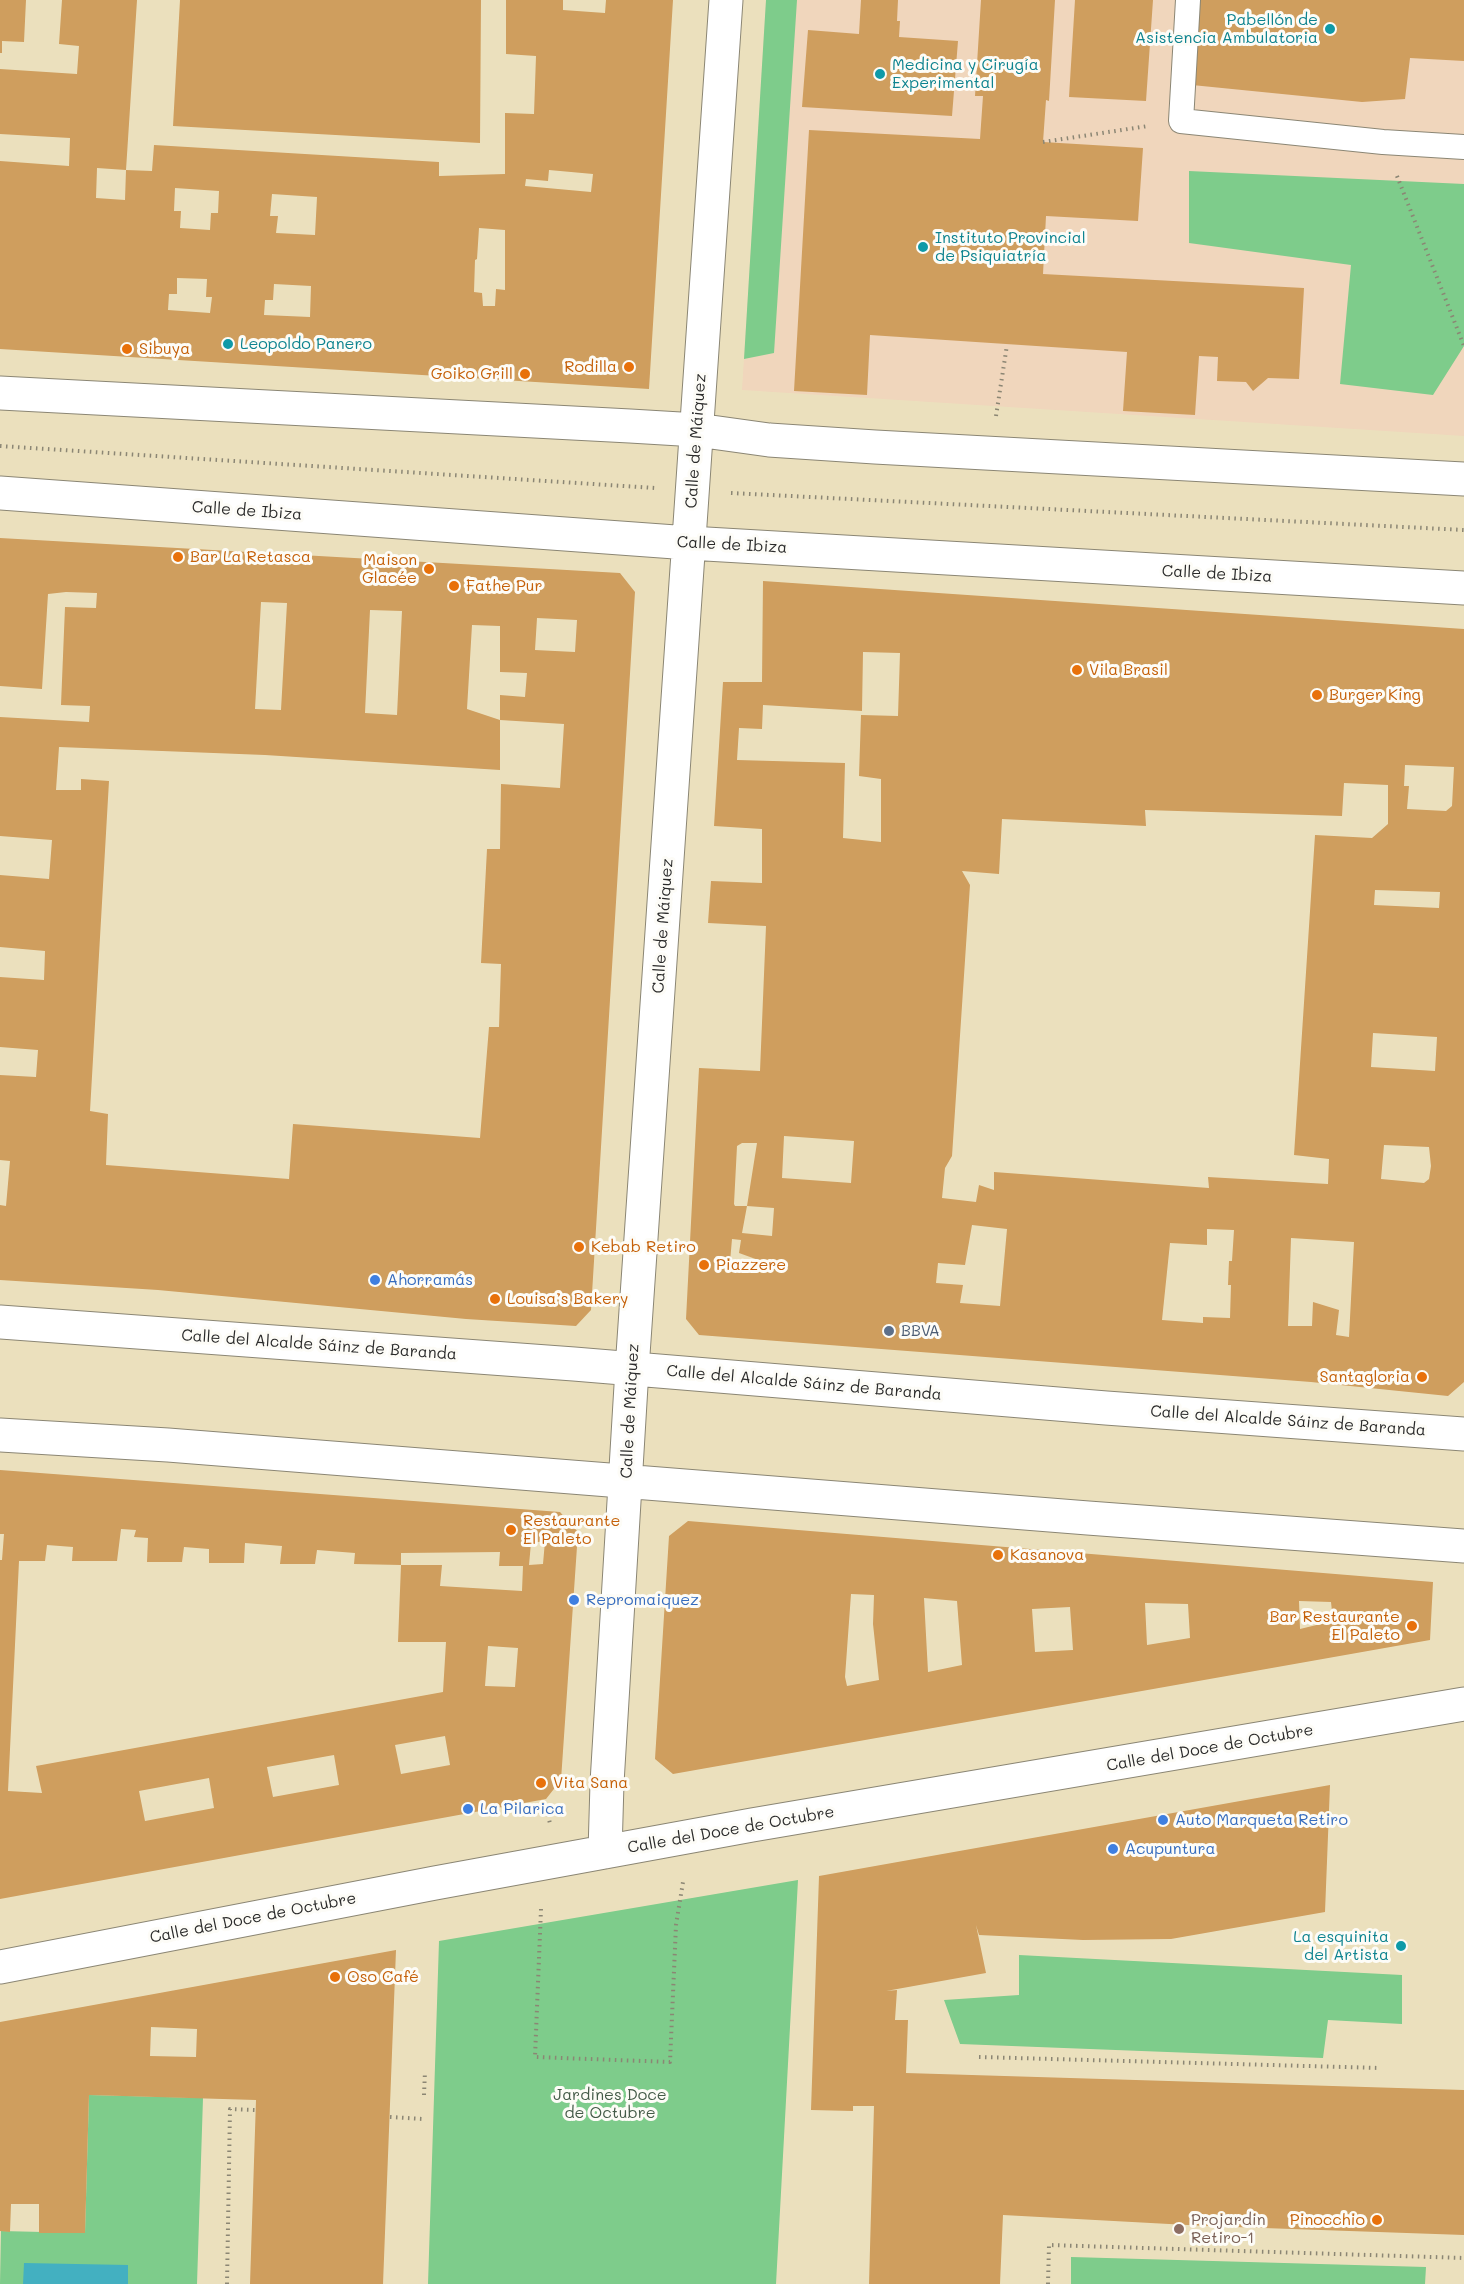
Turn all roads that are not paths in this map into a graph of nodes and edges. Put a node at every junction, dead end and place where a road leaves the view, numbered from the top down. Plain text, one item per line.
1 (726, 0) edge
2 (1188, 0) edge
3 (1464, 147) edge
4 (0, 393) edge
5 (697, 430) junction
6 (1464, 479) edge
7 (0, 493) edge
8 (689, 543) junction
9 (1464, 588) edge
10 (0, 1322) edge
11 (632, 1369) junction
12 (1464, 1434) edge
13 (0, 1435) edge
14 (626, 1481) junction
15 (1464, 1546) edge
16 (1464, 1704) edge
17 (605, 1852) junction
18 (0, 1967) edge

1 - 5 street, Calle de Máiquez
2 - 3 lane
4 - 5 street
5 - 6 street
5 - 8 street, Calle de Máiquez
7 - 8 street, Calle de Ibiza
8 - 9 street, Calle de Ibiza
8 - 11 street, Calle de Máiquez
10 - 11 street, Calle del Alcalde Sáinz de Baranda
11 - 12 street, Calle del Alcalde Sáinz de Baranda
11 - 14 street, Calle de Máiquez
13 - 14 street
14 - 15 street
14 - 17 street, Calle de Máiquez
16 - 17 street, Calle del Doce de Octubre
17 - 18 street, Calle del Doce de Octubre

